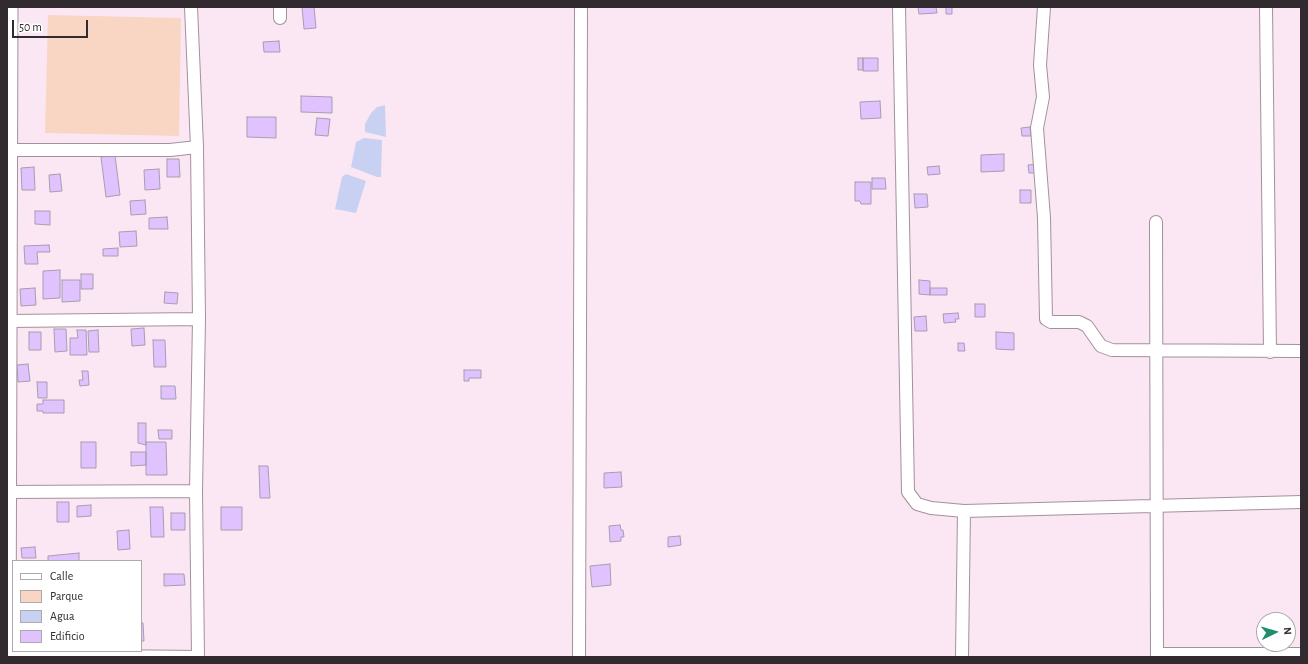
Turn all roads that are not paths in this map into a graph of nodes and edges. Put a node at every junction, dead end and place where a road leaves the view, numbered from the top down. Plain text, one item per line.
1 (10, 7) edge
2 (191, 7) edge
3 (581, 7) edge
4 (898, 7) edge
5 (1044, 7) edge
6 (1266, 7) edge
7 (197, 147) junction
8 (10, 150) junction
9 (8, 173) edge
10 (1156, 222) dead end
11 (199, 319) junction
12 (9, 321) junction
13 (8, 350) edge
14 (1155, 350) junction
15 (1301, 351) edge
16 (1270, 352) junction
17 (196, 491) junction
18 (8, 492) junction
19 (1301, 502) edge
20 (1156, 506) junction
21 (964, 511) junction
22 (8, 525) edge
23 (1301, 654) edge
24 (1157, 655) edge
25 (8, 656) edge
26 (198, 657) edge
27 (578, 657) edge
28 (962, 657) edge

1 - 8 street
2 - 7 street
3 - 27 street
4 - 21 street
5 - 14 street
6 - 16 street
7 - 8 street
7 - 11 street
8 - 9 street
9 - 12 street
10 - 14 street
11 - 12 street
11 - 17 street
12 - 13 street
13 - 18 street
14 - 16 street
14 - 20 street
15 - 16 street
17 - 18 street
17 - 26 street
18 - 22 street
19 - 20 street
20 - 21 street
20 - 24 street
21 - 28 street
22 - 25 street
23 - 24 street
25 - 26 street

